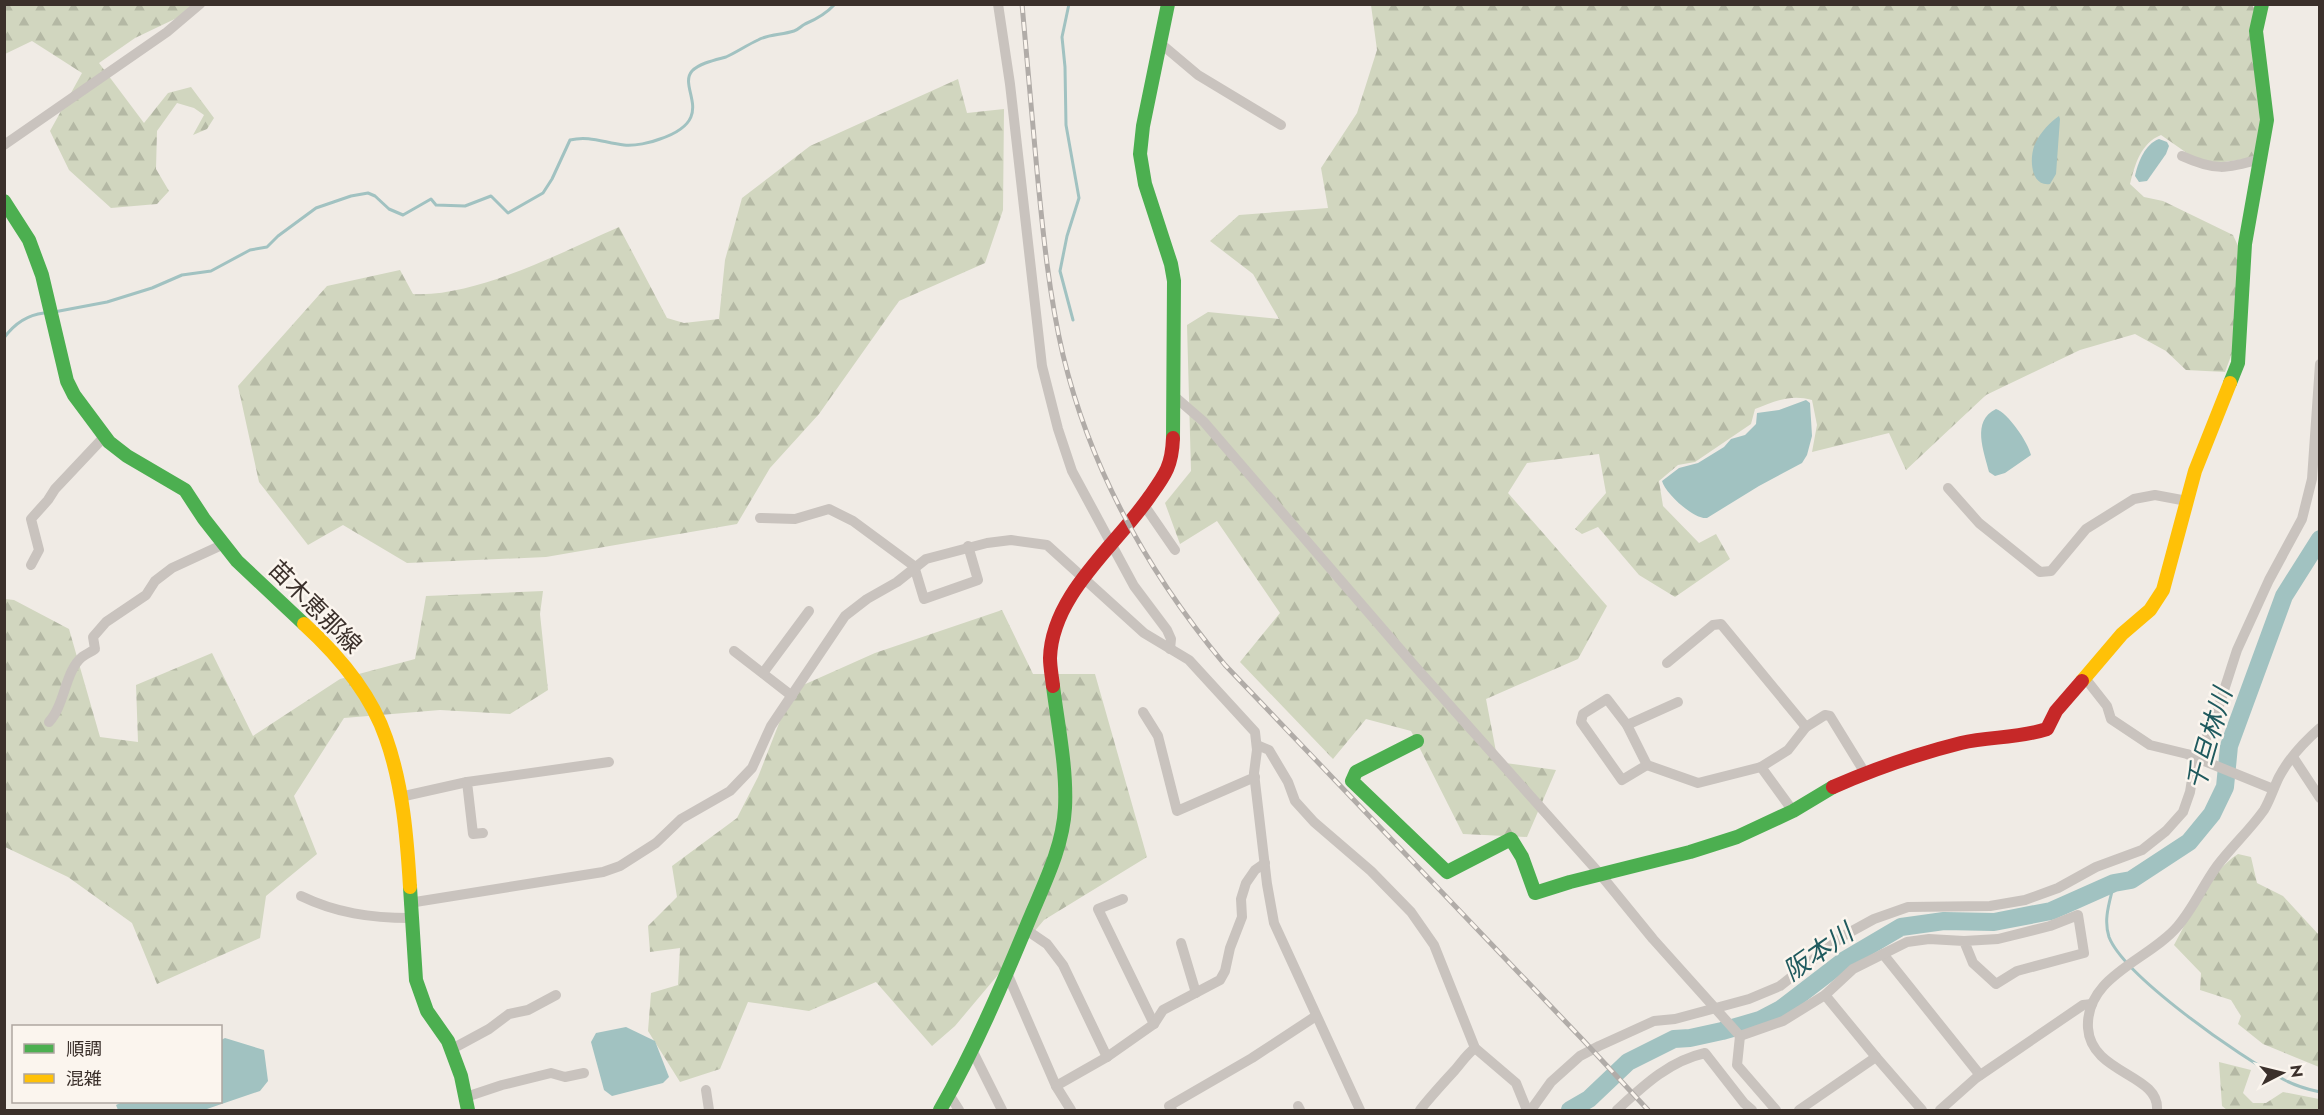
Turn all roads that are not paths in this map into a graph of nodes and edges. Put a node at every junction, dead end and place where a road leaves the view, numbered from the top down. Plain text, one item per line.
1 (200, 4) edge
2 (999, 4) edge
3 (1168, 4) edge
4 (2262, 4) edge
5 (1160, 43) junction
6 (1281, 125) dead end
7 (4, 145) edge
8 (2182, 156) dead end
9 (2260, 159) junction
10 (4, 201) edge
11 (2319, 364) edge
12 (1174, 396) junction
13 (104, 437) junction
14 (1948, 488) dead end
15 (2187, 501) junction
16 (1142, 508) junction
17 (760, 518) dead end
18 (224, 544) junction
19 (968, 546) junction
20 (1175, 550) dead end
21 (31, 565) dead end
22 (914, 566) junction
23 (1084, 579) junction
24 (809, 611) dead end
25 (1170, 649) junction
26 (734, 651) dead end
27 (1667, 663) dead end
28 (763, 673) junction
29 (2085, 678) junction
30 (792, 696) junction
31 (1678, 702) dead end
32 (1143, 712) dead end
33 (49, 722) dead end
34 (1627, 725) junction
35 (1806, 727) junction
36 (2319, 728) edge
37 (1417, 741) dead end
38 (1257, 745) junction
39 (2293, 757) junction
40 (2202, 761) junction
41 (609, 762) dead end
42 (1647, 765) junction
43 (1761, 767) junction
44 (1865, 773) junction
45 (1255, 777) junction
46 (467, 782) junction
47 (2273, 789) junction
48 (400, 797) junction
49 (2319, 798) edge
50 (1793, 811) junction
51 (483, 833) dead end
52 (1265, 863) junction
53 (1600, 874) junction
54 (301, 896) dead end
55 (1123, 899) dead end
56 (410, 903) junction
57 (410, 918) junction
58 (1025, 929) junction
59 (1964, 941) junction
60 (1181, 943) dead end
61 (1882, 954) junction
62 (1007, 973) junction
63 (1196, 993) junction
64 (556, 994) dead end
65 (1825, 996) junction
66 (2092, 1004) junction
67 (1717, 1008) junction
68 (1316, 1016) junction
69 (1154, 1024) junction
70 (1740, 1036) junction
71 (1475, 1048) junction
72 (452, 1049) junction
73 (972, 1050) junction
74 (1876, 1056) junction
75 (1107, 1057) junction
76 (584, 1072) dead end
77 (1980, 1075) junction
78 (1056, 1086) junction
79 (706, 1090) dead end
80 (950, 1096) junction
81 (467, 1104) edge
82 (709, 1110) edge
83 (940, 1110) edge
84 (959, 1110) edge
85 (1002, 1110) edge
86 (1071, 1110) edge
87 (1172, 1110) edge
88 (1360, 1110) edge
89 (1420, 1110) edge
90 (1529, 1110) edge
91 (1617, 1110) edge
92 (1752, 1110) edge
93 (1776, 1110) edge
94 (1799, 1110) edge
95 (1922, 1110) edge
96 (1940, 1110) edge
97 (2157, 1110) edge

1 - 7 street
2 - 25 street
3 - 5 street
4 - 9 street
5 - 6 street
5 - 12 street
8 - 9 street
9 - 15 street
10 - 13 street, 苗木恵那線
11 - 40 street
12 - 16 street
12 - 53 street
13 - 18 street, 苗木恵那線
13 - 21 street
14 - 15 street
15 - 29 street
16 - 20 street
16 - 23 street
17 - 22 street
18 - 33 street
18 - 48 street, 苗木恵那線
19 - 22 street
19 - 22 street
19 - 23 street
22 - 30 street
23 - 25 street
23 - 58 street
24 - 28 street
25 - 38 street
26 - 28 street
27 - 35 street
28 - 30 street
29 - 40 street
29 - 44 street
30 - 56 street
31 - 34 street
32 - 45 street
34 - 42 street
34 - 42 street
35 - 43 street
35 - 44 street
36 - 39 street
37 - 53 street
38 - 45 street
38 - 71 street
39 - 47 street
39 - 49 street
40 - 47 street
40 - 67 street
41 - 46 street
42 - 43 street
43 - 50 street
44 - 50 street
45 - 52 street
46 - 48 street
46 - 51 street
47 - 66 street
48 - 56 street, 苗木恵那線
50 - 53 street
52 - 63 street
52 - 68 street
53 - 67 street
54 - 57 street
55 - 69 street
56 - 57 street, 苗木恵那線
57 - 72 street, 苗木恵那線
58 - 62 street
58 - 75 street
59 - 59 street
59 - 61 street
60 - 63 street
61 - 65 street
61 - 77 street
62 - 73 street
62 - 78 street
63 - 69 street
64 - 72 street
65 - 70 street
65 - 74 street
66 - 77 street
66 - 97 street
67 - 70 street
67 - 90 street
68 - 87 street
68 - 88 street
69 - 75 street
70 - 93 street
71 - 89 street
71 - 90 street
72 - 81 street, 苗木恵那線
73 - 80 street
73 - 85 street
74 - 94 street
74 - 95 street
75 - 78 street
76 - 81 street
77 - 96 street
78 - 86 street
79 - 82 street
80 - 83 street
80 - 84 street
91 - 92 street

